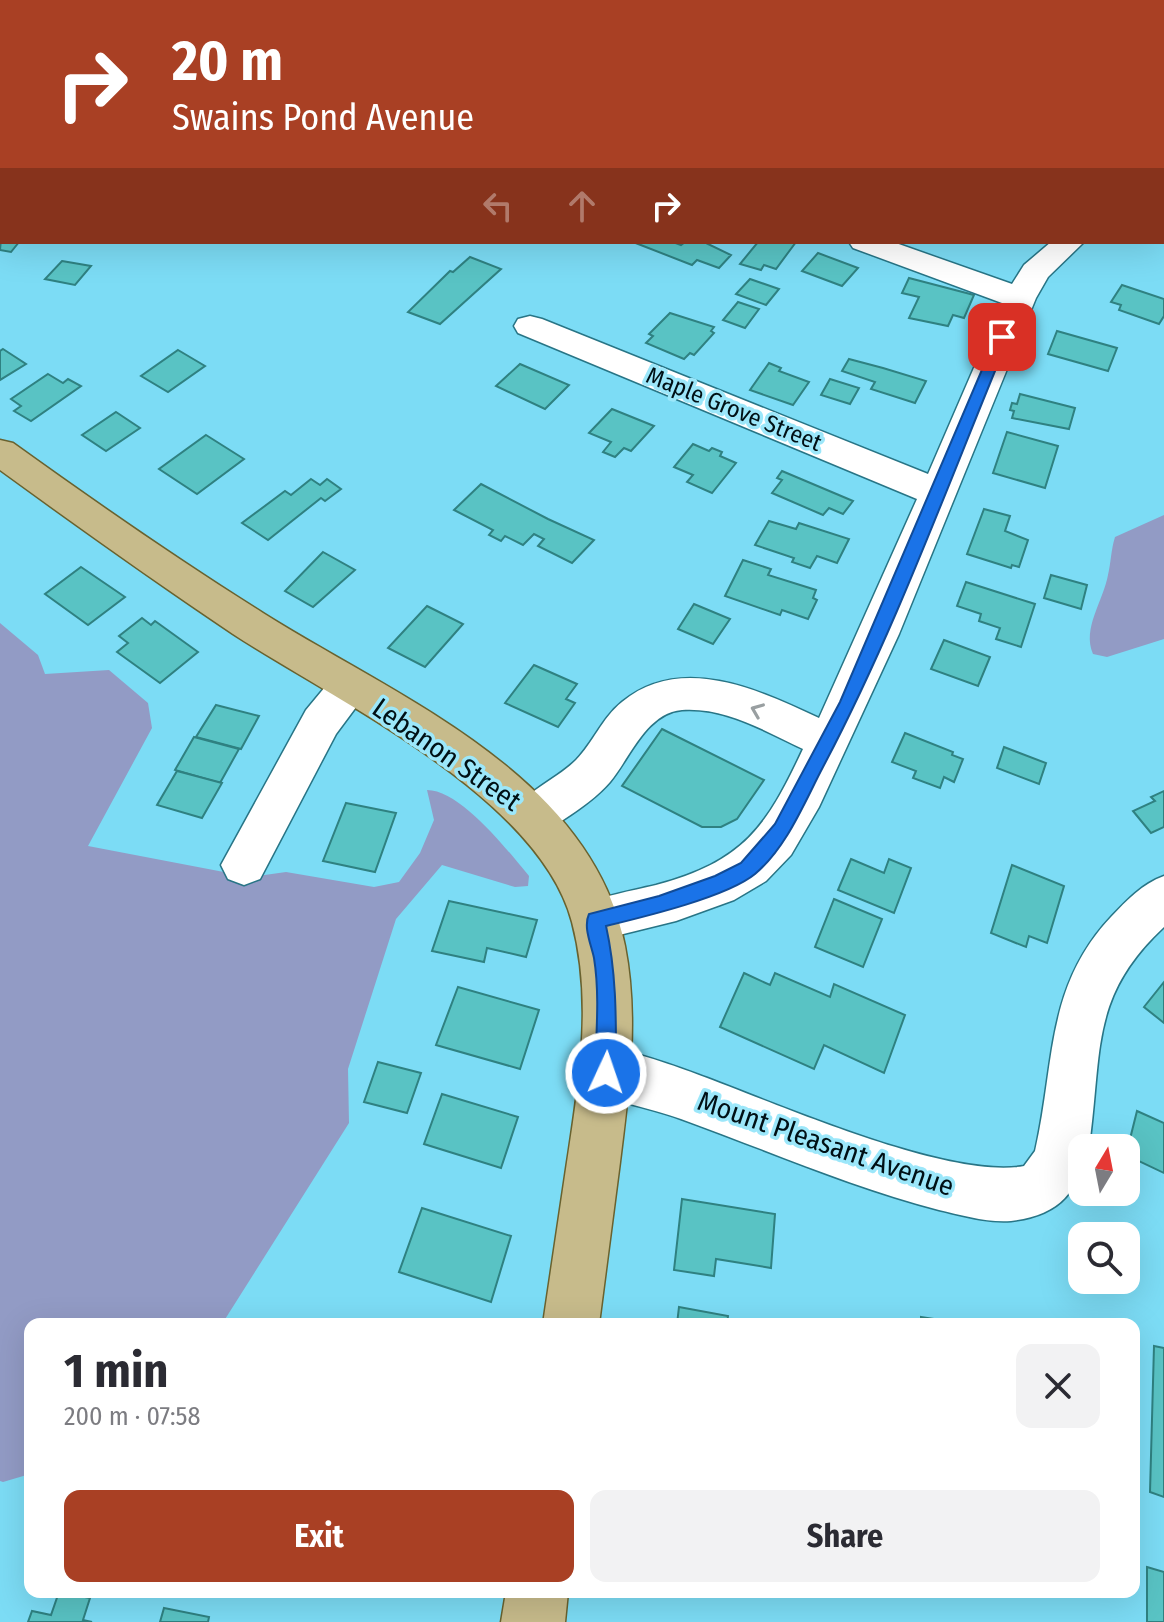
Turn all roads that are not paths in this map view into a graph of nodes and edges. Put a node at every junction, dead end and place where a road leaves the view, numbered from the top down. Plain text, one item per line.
1 (870, 244) edge
2 (1067, 244) edge
3 (1020, 298) junction
4 (530, 326) dead end
5 (0, 452) edge
6 (938, 493) junction
7 (350, 687) junction
8 (829, 742) junction
9 (534, 816) junction
10 (244, 865) dead end
11 (1164, 897) edge
12 (595, 920) junction
13 (606, 1073) junction
14 (572, 1318) edge
15 (536, 1598) edge
16 (533, 1622) edge

1 - 3 street
2 - 3 street
3 - 6 street
4 - 6 street, Maple Grove Street
5 - 7 main road, Lebanon Street
6 - 8 street
7 - 9 main road, Lebanon Street
7 - 10 street
8 -> 9 street
8 - 12 street
9 - 12 main road, Lebanon Street
11 - 13 street, Mount Pleasant Avenue
12 - 13 main road, Lebanon Street
13 - 14 main road, Lebanon Street
15 - 16 main road

